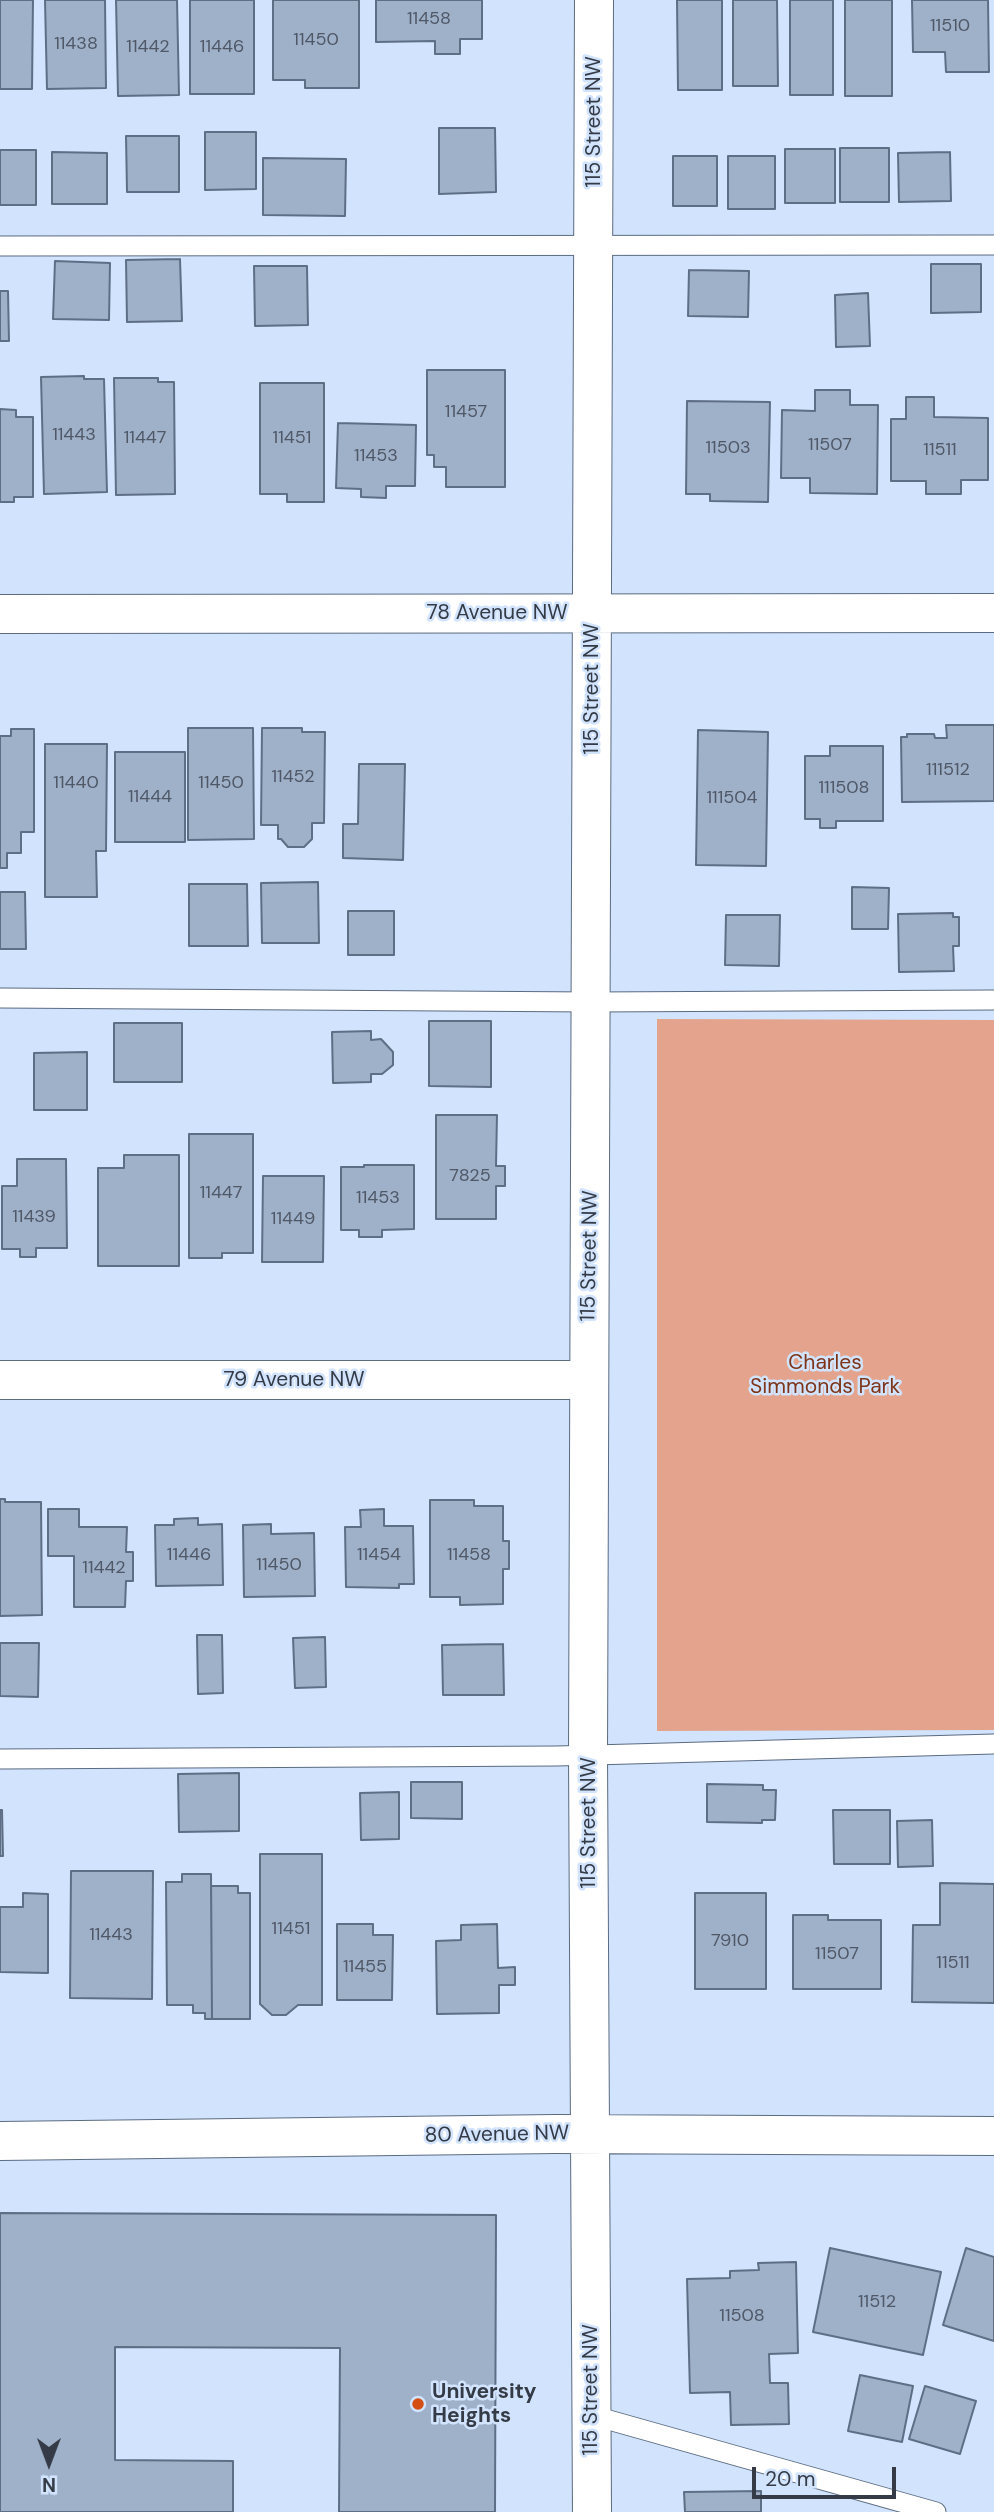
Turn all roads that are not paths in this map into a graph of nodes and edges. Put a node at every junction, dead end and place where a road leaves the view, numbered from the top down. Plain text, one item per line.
1 (594, 0) edge
2 (994, 245) edge
3 (0, 246) edge
4 (593, 246) junction
5 (592, 613) junction
6 (994, 613) edge
7 (0, 614) edge
8 (0, 998) edge
9 (994, 1000) edge
10 (592, 1002) junction
11 (0, 1380) edge
12 (589, 1380) junction
13 (994, 1744) edge
14 (588, 1755) junction
15 (0, 1759) edge
16 (591, 2134) junction
17 (994, 2136) edge
18 (0, 2141) edge
19 (591, 2415) junction
20 (592, 2512) edge
21 (936, 2512) edge

1 - 4 street, 115 Street NW
2 - 4 lane
3 - 4 lane
4 - 5 street, 115 Street NW
5 - 6 street, 78 Avenue NW
5 - 7 street, 78 Avenue NW
5 - 10 street, 115 Street NW
8 - 10 lane
9 - 10 lane
10 - 12 street, 115 Street NW
11 - 12 street, 79 Avenue NW
12 - 14 street, 115 Street NW
13 - 14 lane
14 - 15 lane
14 - 16 street, 115 Street NW
16 - 17 street, 80 Avenue NW
16 - 18 street, 80 Avenue NW
16 - 19 street, 115 Street NW
19 - 20 street, 115 Street NW
19 - 21 lane

